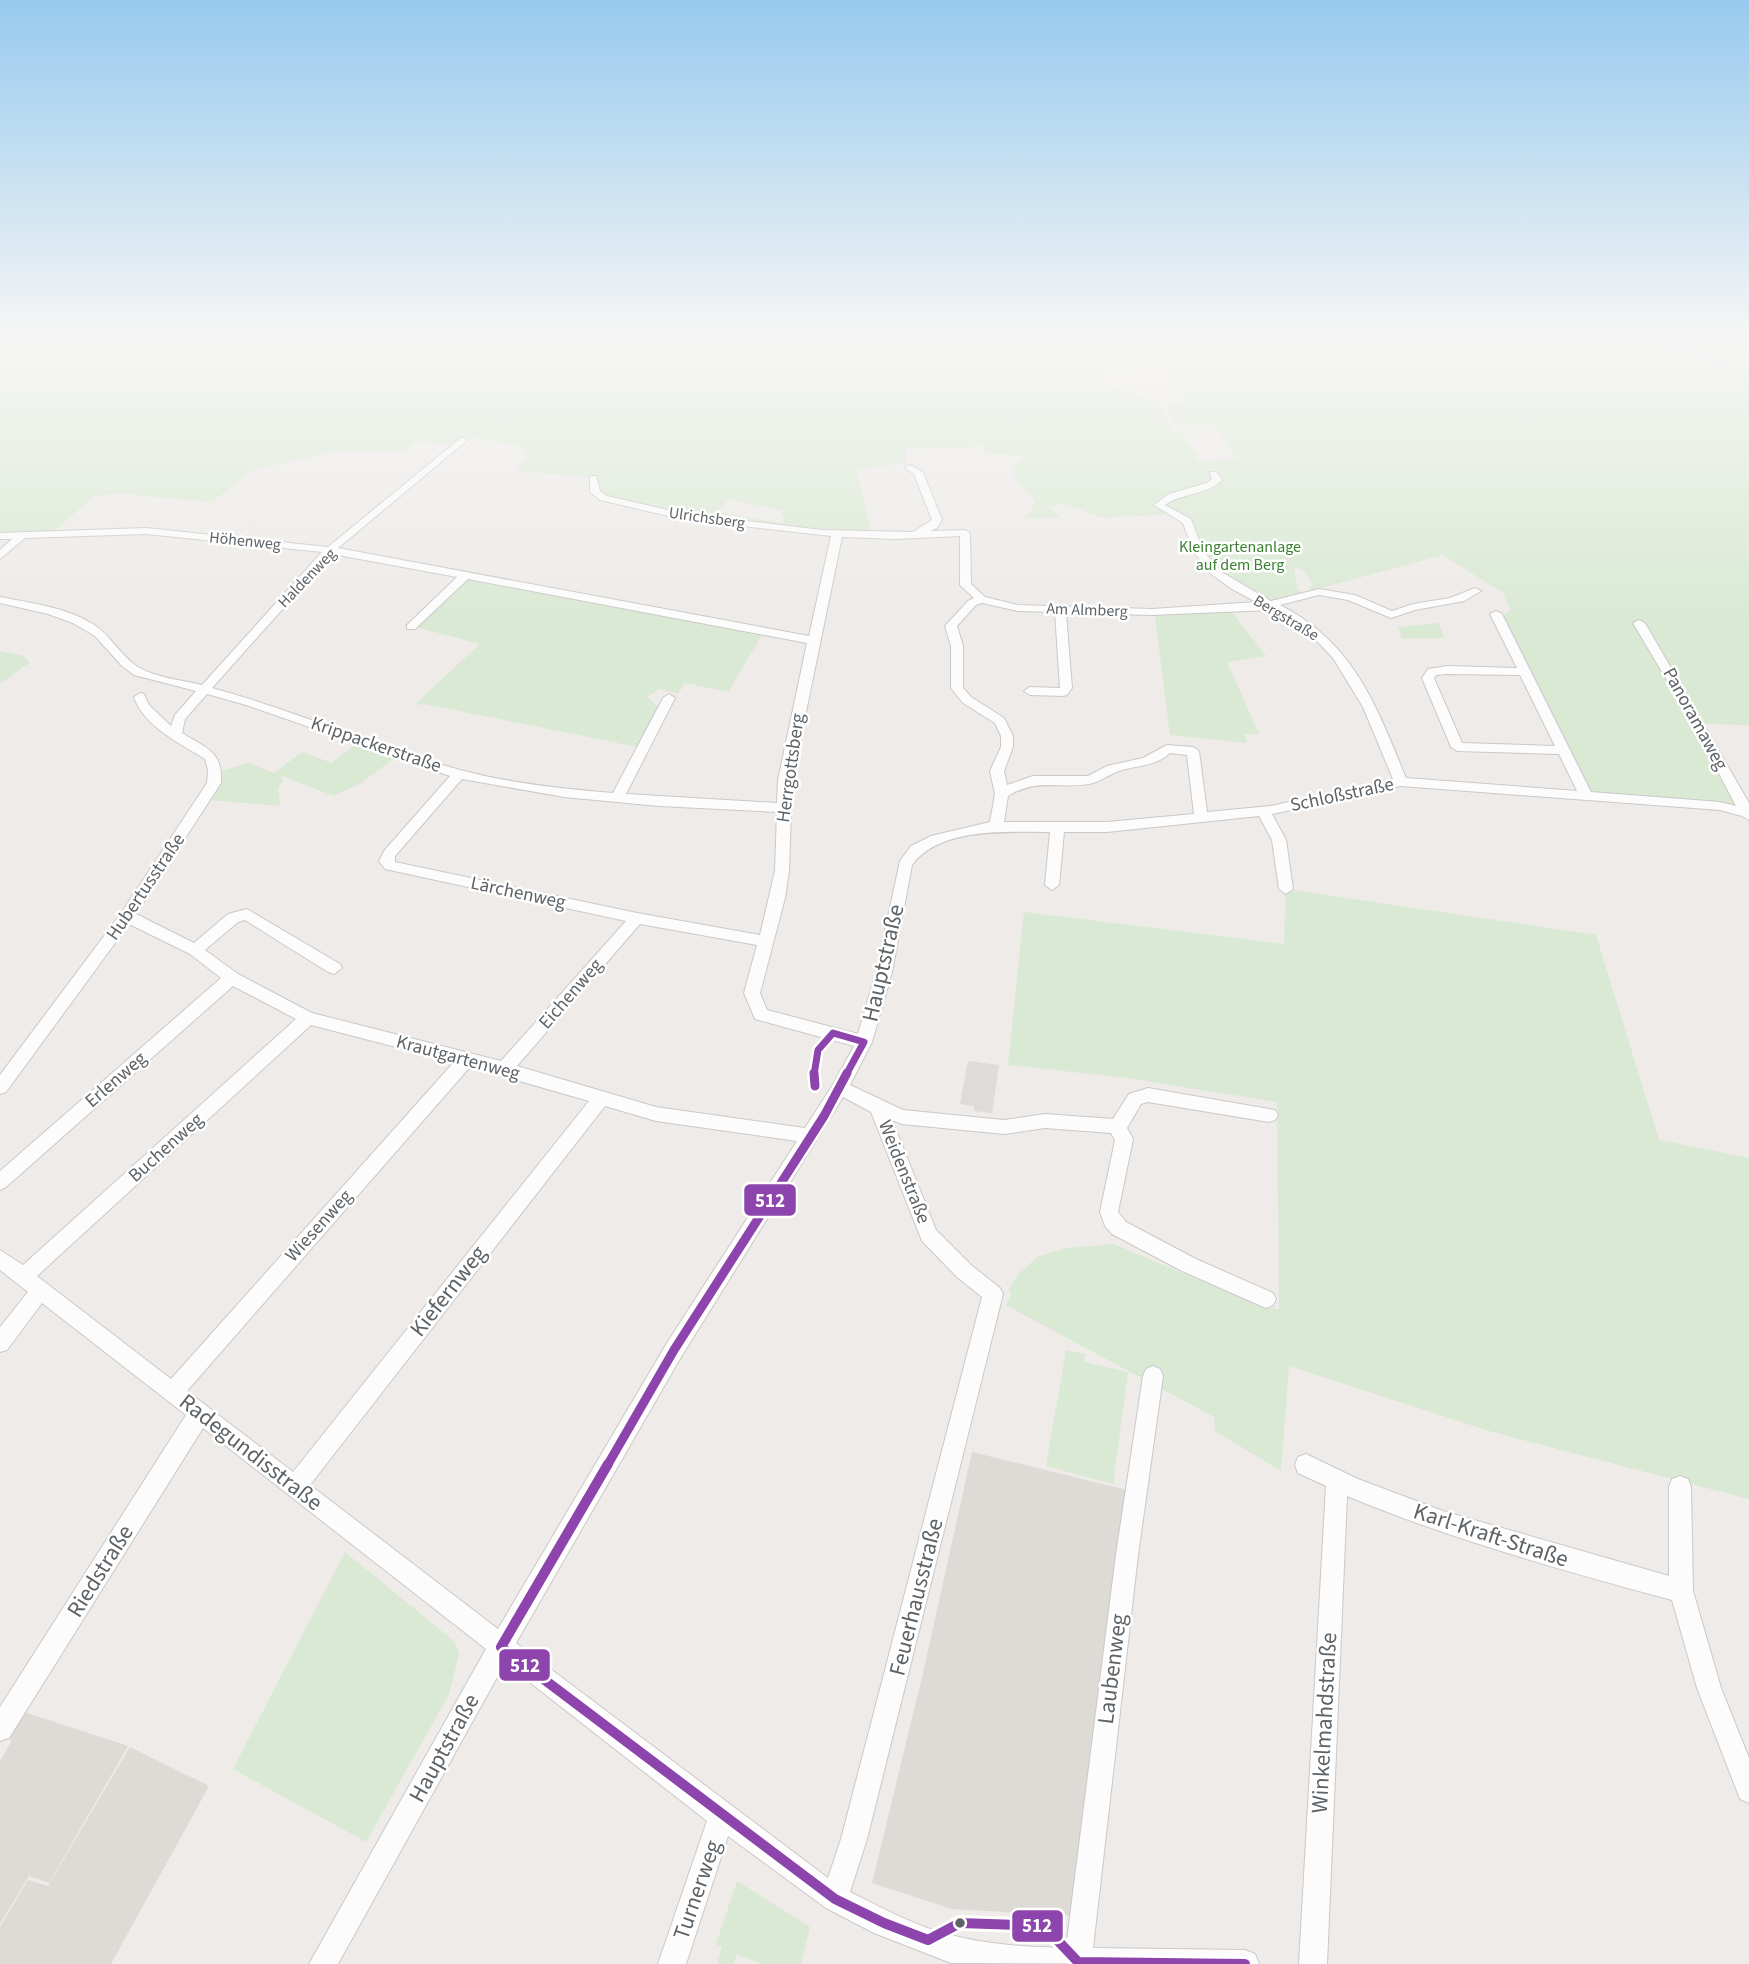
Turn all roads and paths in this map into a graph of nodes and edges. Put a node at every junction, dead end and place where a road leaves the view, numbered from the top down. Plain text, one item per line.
1 (462, 440) dead end
2 (910, 468) dead end
3 (1213, 474) dead end
4 (593, 478) dead end
5 (23, 534) junction
6 (837, 534) junction
7 (916, 534) junction
8 (0, 536) edge
9 (330, 550) junction
10 (0, 556) edge
11 (465, 576) junction
12 (1475, 591) dead end
13 (981, 599) junction
14 (0, 600) edge
15 (1268, 605) junction
16 (1060, 609) junction
17 (1496, 614) dead end
18 (1642, 625) dead end
19 (411, 627) dead end
20 (814, 641) junction
21 (1525, 672) junction
22 (205, 690) junction
23 (1030, 691) dead end
24 (140, 697) dead end
25 (669, 698) dead end
26 (175, 735) junction
27 (1563, 750) junction
28 (459, 774) junction
29 (1401, 782) junction
30 (1002, 794) junction
31 (1586, 796) junction
32 (617, 798) junction
33 (782, 808) junction
34 (1263, 810) junction
35 (1748, 814) edge
36 (1200, 818) junction
37 (996, 826) junction
38 (1058, 828) junction
39 (936, 839) joint
40 (1052, 885) dead end
41 (1286, 889) dead end
42 (127, 916) junction
43 (637, 918) junction
44 (764, 941) junction
45 (195, 950) junction
46 (334, 968) dead end
47 (232, 978) junction
48 (307, 1018) junction
49 (864, 1042) junction
50 (466, 1060) junction
51 (504, 1069) junction
52 (0, 1087) edge
53 (840, 1088) junction
54 (602, 1097) junction
55 (878, 1107) junction
56 (1269, 1115) dead end
57 (1116, 1126) junction
58 (811, 1136) junction
59 (0, 1182) edge
60 (0, 1259) edge
61 (23, 1277) junction
62 (40, 1291) junction
63 (993, 1294) joint
64 (1266, 1299) dead end
65 (0, 1343) edge
66 (1153, 1376) dead end
67 (173, 1392) junction
68 (200, 1413) junction
69 (1306, 1465) dead end
70 (1337, 1481) junction
71 (295, 1486) junction
72 (1680, 1487) dead end
73 (1681, 1591) junction
74 (501, 1647) junction
75 (0, 1729) edge
76 (1749, 1790) edge
77 (722, 1816) junction
78 (835, 1899) junction
79 (1078, 1962) junction
80 (323, 1964) edge
81 (672, 1964) edge
82 (1245, 1964) edge
83 (1313, 1964) edge

1 - 9 street, Haldenweg
2 - 7 street
3 - 15 street, Bergstraße
4 - 6 street, Ulrichsberg
5 - 8 street, Höhenweg
5 - 9 street, Höhenweg
5 - 10 street
6 - 7 street
6 - 20 street, Herrgottsberg
7 - 13 street
9 - 11 street, Höhenweg
9 - 22 street, Haldenweg
11 - 19 street
11 - 20 street, Höhenweg
12 - 15 street, Am Almberg
13 - 16 street, Am Almberg
13 - 30 street
14 - 22 street, Krippackerstraße
15 - 16 street, Am Almberg
15 - 29 street, Bergstraße
16 - 23 street
17 - 21 street
18 - 35 street, Panoramaweg
20 - 33 street, Herrgottsberg
21 - 27 street
21 - 27 street
22 - 26 street, Haldenweg
22 - 28 street, Krippackerstraße
24 - 26 street, Hubertusstraße
25 - 32 street
26 - 42 street, Hubertusstraße
27 - 31 street
28 - 32 street, Krippackerstraße
28 - 43 street, Lärchenweg
29 - 31 street, Schloßstraße
29 - 34 street, Schloßstraße
30 - 36 street
30 - 37 street
31 - 35 street, Schloßstraße
32 - 33 street, Krippackerstraße
33 - 44 street, Herrgottsberg
34 - 36 street, Schloßstraße
34 - 41 street
36 - 38 street, Schloßstraße
37 - 38 street, Schloßstraße
37 - 39 street, Schloßstraße
38 - 40 street
39 - 49 street, Hauptstraße
42 - 45 street, Krautgartenweg
42 - 52 street, Hubertusstraße
43 - 44 street, Lärchenweg
43 - 51 street, Eichenweg
44 - 49 street, Herrgottsberg
45 - 46 street
45 - 47 street, Krautgartenweg
47 - 48 street, Krautgartenweg
47 - 59 street, Erlenweg
48 - 50 street, Krautgartenweg
48 - 61 street, Buchenweg
49 - 53 street, Hauptstraße
50 - 51 street, Krautgartenweg
50 - 67 street, Wiesenweg
51 - 54 street, Krautgartenweg
53 - 55 street, Weidenstraße
53 - 58 street, Hauptstraße
54 - 58 street, Krautgartenweg
54 - 71 street, Kiefernweg
55 - 57 street
55 - 63 street, Weidenstraße
56 - 57 street
57 - 64 street
58 - 74 street, Hauptstraße
60 - 61 street, Radegundisstraße
61 - 62 street, Radegundisstraße
62 - 65 street
62 - 67 street, Radegundisstraße
63 - 78 street, Feuerhausstraße
66 - 79 street, Laubenweg
67 - 68 street, Radegundisstraße
68 - 71 street, Radegundisstraße
68 - 75 street, Riedstraße
69 - 70 street, Karl-Kraft-Straße
70 - 73 street, Karl-Kraft-Straße
70 - 83 street, Winkelmahdstraße
71 - 74 street, Radegundisstraße
72 - 73 street
73 - 76 street
74 - 77 street, Radegundisstraße
74 - 80 street, Hauptstraße
77 - 78 street, Radegundisstraße
77 - 81 street, Turnerweg
78 - 79 street, Radegundisstraße
79 - 82 street, Radegundisstraße

